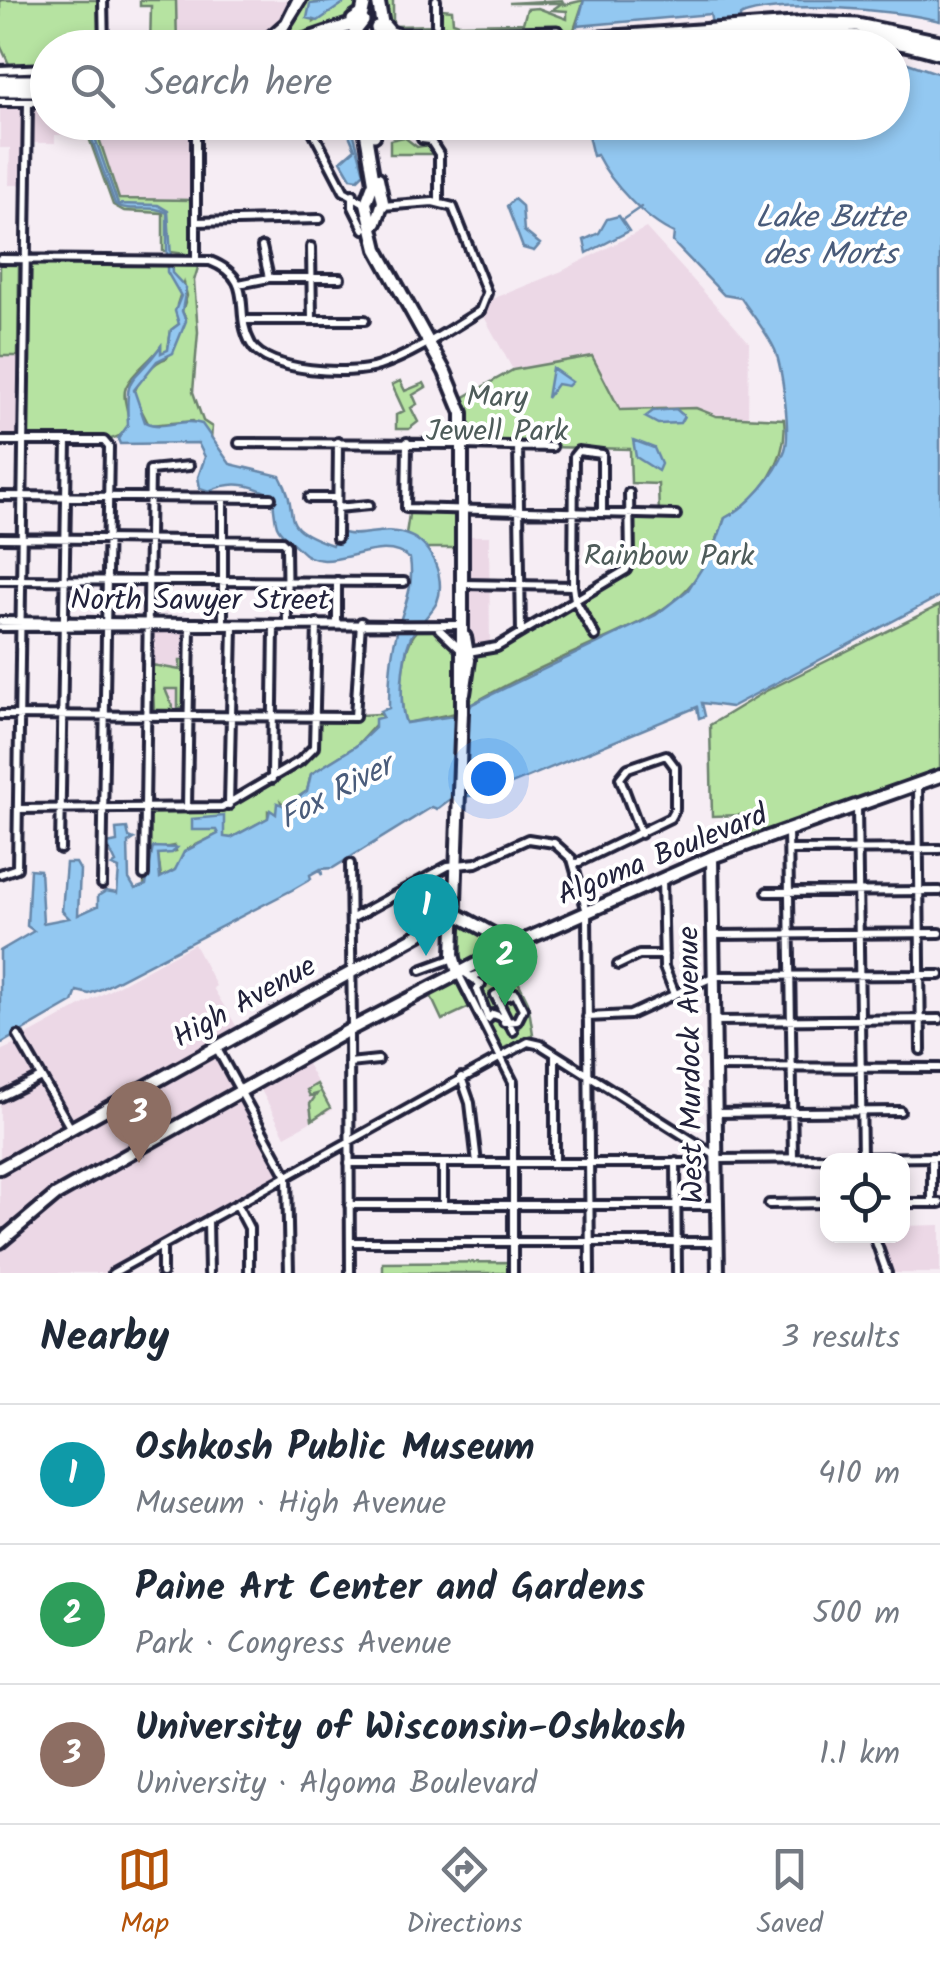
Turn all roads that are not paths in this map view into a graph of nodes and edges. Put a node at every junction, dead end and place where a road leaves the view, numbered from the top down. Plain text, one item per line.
1 (103, 0) edge
2 (299, 0) edge
3 (372, 0) edge
4 (436, 0) edge
5 (436, 24) dead end
6 (104, 30) edge
7 (283, 30) edge
8 (332, 30) edge
9 (368, 30) edge
10 (396, 30) edge
11 (763, 30) edge
12 (882, 30) edge
13 (910, 36) edge
14 (940, 42) edge
15 (910, 48) edge
16 (940, 54) edge
17 (30, 69) edge
18 (0, 70) edge
19 (30, 80) edge
20 (0, 81) edge
21 (0, 90) edge
22 (30, 90) edge
23 (0, 102) edge
24 (28, 102) joint
25 (196, 140) edge
26 (318, 140) edge
27 (370, 140) edge
28 (430, 140) edge
29 (353, 195) junction
30 (439, 202) junction
31 (372, 204) junction
32 (320, 220) dead end
33 (196, 222) junction
34 (364, 228) dead end
35 (262, 246) dead end
36 (311, 247) dead end
37 (196, 258) junction
38 (0, 259) edge
39 (26, 259) junction
40 (269, 278) junction
41 (312, 278) junction
42 (340, 278) dead end
43 (239, 284) junction
44 (244, 320) junction
45 (312, 320) junction
46 (366, 320) dead end
47 (428, 341) junction
48 (0, 440) edge
49 (24, 440) junction
50 (67, 441) junction
51 (338, 442) junction
52 (406, 442) junction
53 (239, 443) dead end
54 (463, 444) junction
55 (518, 446) junction
56 (552, 447) dead end
57 (190, 466) dead end
58 (629, 494) dead end
59 (0, 496) edge
60 (23, 496) junction
61 (66, 496) junction
62 (108, 496) junction
63 (150, 496) junction
64 (223, 498) junction
65 (271, 498) dead end
66 (309, 498) dead end
67 (337, 498) junction
68 (369, 505) dead end
69 (338, 508) junction
70 (462, 510) junction
71 (518, 510) junction
72 (574, 512) junction
73 (602, 512) junction
74 (630, 514) junction
75 (676, 515) dead end
76 (0, 538) edge
77 (22, 538) junction
78 (66, 538) junction
79 (108, 538) junction
80 (337, 538) dead end
81 (150, 539) junction
82 (223, 539) junction
83 (0, 580) edge
84 (22, 580) junction
85 (66, 580) junction
86 (107, 580) junction
87 (149, 581) junction
88 (223, 581) junction
89 (287, 581) junction
90 (337, 581) junction
91 (404, 582) dead end
92 (462, 584) junction
93 (518, 585) junction
94 (572, 586) junction
95 (574, 600) junction
96 (453, 622) junction
97 (0, 624) edge
98 (22, 624) junction
99 (65, 624) junction
100 (107, 624) junction
101 (149, 625) junction
102 (190, 625) junction
103 (223, 625) junction
104 (233, 625) junction
105 (337, 625) junction
106 (361, 625) junction
107 (274, 626) junction
108 (287, 626) junction
109 (318, 626) junction
110 (521, 632) junction
111 (595, 636) dead end
112 (463, 648) junction
113 (462, 714) junction
114 (0, 715) edge
115 (20, 715) junction
116 (63, 716) junction
117 (105, 716) junction
118 (147, 716) junction
119 (189, 716) junction
120 (231, 716) junction
121 (272, 717) junction
122 (315, 717) junction
123 (940, 776) edge
124 (272, 779) junction
125 (918, 784) junction
126 (229, 805) junction
127 (857, 805) junction
128 (61, 807) junction
129 (103, 808) junction
130 (186, 808) junction
131 (18, 809) junction
132 (145, 809) junction
133 (788, 829) junction
134 (641, 834) junction
135 (940, 849) edge
136 (60, 850) dead end
137 (789, 850) junction
138 (858, 850) junction
139 (919, 850) junction
140 (712, 857) junction
141 (350, 864) dead end
142 (457, 864) junction
143 (575, 864) junction
144 (713, 871) junction
145 (0, 874) edge
146 (144, 875) dead end
147 (667, 876) junction
148 (102, 884) dead end
149 (940, 891) edge
150 (767, 892) dead end
151 (790, 892) junction
152 (859, 892) junction
153 (920, 892) junction
154 (456, 912) junction
155 (586, 912) junction
156 (351, 919) junction
157 (920, 933) junction
158 (940, 933) edge
159 (859, 934) junction
160 (714, 935) junction
161 (790, 935) junction
162 (504, 947) junction
163 (664, 954) junction
164 (453, 955) junction
165 (618, 965) dead end
166 (478, 968) junction
167 (352, 969) junction
168 (421, 970) dead end
169 (493, 970) dead end
170 (464, 974) junction
171 (940, 974) edge
172 (921, 975) junction
173 (715, 976) junction
174 (790, 976) junction
175 (860, 976) junction
176 (675, 994) junction
177 (495, 995) junction
178 (480, 999) junction
179 (587, 1017) junction
180 (504, 1019) junction
181 (791, 1020) junction
182 (860, 1020) junction
183 (921, 1020) junction
184 (940, 1020) edge
185 (715, 1022) junction
186 (350, 1029) junction
187 (18, 1036) dead end
188 (216, 1046) junction
189 (922, 1050) dead end
190 (555, 1054) junction
191 (500, 1056) junction
192 (378, 1060) dead end
193 (349, 1064) junction
194 (792, 1066) junction
195 (861, 1066) junction
196 (716, 1067) junction
197 (940, 1068) edge
198 (41, 1076) junction
199 (588, 1076) junction
200 (461, 1077) junction
201 (135, 1091) junction
202 (240, 1091) junction
203 (0, 1097) edge
204 (900, 1111) dead end
205 (716, 1112) junction
206 (792, 1112) junction
207 (862, 1112) junction
208 (70, 1127) junction
209 (160, 1136) junction
210 (349, 1141) junction
211 (862, 1153) edge
212 (792, 1158) junction
213 (820, 1158) edge
214 (910, 1158) edge
215 (936, 1158) edge
216 (712, 1160) junction
217 (676, 1162) junction
218 (349, 1163) junction
219 (443, 1163) junction
220 (477, 1163) junction
221 (515, 1163) junction
222 (556, 1163) junction
223 (589, 1163) junction
224 (0, 1168) edge
225 (287, 1176) junction
226 (820, 1203) edge
227 (910, 1203) edge
228 (936, 1203) edge
229 (444, 1204) junction
230 (516, 1204) junction
231 (589, 1204) junction
232 (676, 1204) junction
233 (717, 1204) junction
234 (769, 1204) dead end
235 (236, 1205) junction
236 (349, 1205) junction
237 (208, 1220) junction
238 (0, 1242) edge
239 (350, 1242) junction
240 (516, 1242) junction
241 (590, 1242) junction
242 (677, 1242) junction
243 (718, 1242) junction
244 (876, 1243) edge
245 (162, 1246) junction
246 (124, 1270) edge
247 (113, 1273) edge
248 (162, 1273) edge
249 (209, 1273) edge
250 (249, 1273) edge
251 (289, 1273) edge
252 (350, 1273) edge
253 (513, 1273) edge
254 (590, 1273) edge
255 (677, 1273) edge
256 (718, 1273) edge
257 (887, 1273) edge

1 - 6 street
2 - 7 street
3 - 8 highway
3 - 9 highway
3 - 10 highway
4 - 5 street
11 - 12 highway
13 - 14 highway
15 - 16 highway
17 - 18 street
19 - 20 highway
21 - 22 highway
23 - 24 street
24 - 39 street
25 - 33 street
26 - 29 street
27 - 31 main road
28 - 30 street
29 - 31 street
29 - 31 street
30 - 31 street
30 - 47 street
31 - 34 street
31 - 47 main road
32 - 33 street
33 - 37 street
35 - 40 street
36 - 41 street
37 - 39 street
37 - 43 street
38 - 39 street
39 - 49 street
40 - 41 street
40 - 43 street
41 - 42 street
41 - 45 street
43 - 44 street
44 - 45 street
44 - 47 street
45 - 46 street
47 - 54 main road
48 - 49 street
49 - 50 street
49 - 60 street
50 - 61 street
50 - 62 street
51 - 52 street
51 - 53 street
51 - 67 street
52 - 54 street
52 - 70 street
54 - 55 street
54 - 70 main road
55 - 56 street
55 - 71 street
57 - 63 street
58 - 74 street
59 - 60 street
60 - 61 street
60 - 77 street
61 - 62 street
61 - 78 street
62 - 63 street
62 - 79 street
63 - 64 street
63 - 81 street
64 - 65 street
64 - 82 street
66 - 67 street
67 - 69 street
68 - 69 street
69 - 80 street
70 - 71 street
70 - 92 main road
71 - 72 street
71 - 93 street
72 - 73 street
72 - 73 street
72 - 94 street
73 - 74 street
74 - 75 street
74 - 95 street
76 - 77 street
77 - 78 street
77 - 84 street
78 - 79 street
78 - 85 street
79 - 81 street
79 - 86 street
81 - 82 street
81 - 87 street
82 - 88 street
82 - 89 street
83 - 84 street
84 - 85 street
84 - 98 street
85 - 86 street
85 - 99 street
86 - 87 street
86 - 100 street
87 - 88 street
87 - 101 street
88 - 89 street
88 - 103 street
89 - 90 street
89 - 108 street
90 - 91 street
90 - 105 street
92 - 93 street
92 - 96 main road
93 - 94 street
93 - 110 street
94 - 95 street
95 - 110 street
95 - 111 street
96 - 106 street, North Sawyer Street
96 - 112 main road
96 - 112 street
97 - 98 street, North Sawyer Street
98 - 99 street, North Sawyer Street
98 - 115 street
99 - 100 street, North Sawyer Street
99 - 116 street
100 - 101 street, North Sawyer Street
100 - 117 street
101 - 102 street, North Sawyer Street
101 - 118 street
102 - 103 street, North Sawyer Street
102 - 119 street
103 - 104 street, North Sawyer Street
104 - 107 street, North Sawyer Street
104 - 120 street
105 - 106 street, North Sawyer Street
105 - 109 street, North Sawyer Street
106 - 122 street
107 - 108 street, North Sawyer Street
107 - 121 street
108 - 109 street, North Sawyer Street
109 - 122 street
110 - 112 street
112 - 113 main road
112 - 113 main road
113 - 142 main road
114 - 115 street
115 - 116 street
115 - 131 street
116 - 117 street
116 - 128 street
117 - 118 street
117 - 129 street
118 - 119 street
118 - 132 street
119 - 120 street
119 - 130 street
120 - 121 street
120 - 126 street
121 - 122 street
121 - 124 street
122 - 124 street
123 - 125 main road, Algoma Boulevard
124 - 126 street
125 - 127 main road, Algoma Boulevard
125 - 139 street
126 - 130 street
127 - 133 main road, Algoma Boulevard
127 - 138 street
128 - 129 street
128 - 131 street
128 - 136 street
129 - 132 street
129 - 148 street
130 - 132 street
131 - 145 street
132 - 146 street
133 - 137 street
133 - 140 main road, Algoma Boulevard
134 - 134 street
134 - 143 street
135 - 139 street
137 - 138 street
137 - 151 street
138 - 139 street
138 - 152 street
139 - 153 street
140 - 144 main road, West Murdock Avenue
140 - 147 main road, Algoma Boulevard
141 - 156 street
142 - 143 street
142 - 154 main road
142 - 156 street
143 - 155 street
144 - 147 main road
144 - 160 main road, West Murdock Avenue
147 - 155 main road, Algoma Boulevard
147 - 163 street
149 - 153 street
150 - 151 street
151 - 152 street
151 - 161 street
152 - 153 street
152 - 159 street
153 - 157 street
154 - 162 main road
154 - 164 main road
154 - 167 main road, High Avenue
155 - 162 main road, Algoma Boulevard
155 - 179 street
156 - 167 street
157 - 158 street
157 - 159 street
157 - 172 street
159 - 161 street
159 - 175 street
160 - 161 street
160 - 173 main road, West Murdock Avenue
161 - 174 street
162 - 166 main road, Algoma Boulevard
163 - 165 street
163 - 176 street
164 - 168 street
164 - 170 main road
166 - 169 street
166 - 170 main road, Algoma Boulevard
167 - 186 street
167 - 188 main road, High Avenue
170 - 178 street
170 - 186 main road, Algoma Boulevard
170 - 191 street
171 - 172 street
172 - 175 street
172 - 183 street
173 - 174 street
173 - 176 street
173 - 185 main road, West Murdock Avenue
174 - 175 street
174 - 181 street
175 - 182 street
176 - 179 street
177 - 178 street
177 - 180 street
177 - 180 street
178 - 180 street
179 - 199 street
181 - 182 street
181 - 185 street
181 - 194 street
182 - 183 street
182 - 195 street
183 - 184 street
183 - 189 street
185 - 196 main road, West Murdock Avenue
186 - 193 street
186 - 202 main road, Algoma Boulevard
187 - 198 street
188 - 201 main road, High Avenue
188 - 202 street
190 - 191 street
190 - 199 street
190 - 222 street
191 - 200 street
191 - 221 street
192 - 193 street
193 - 210 street
194 - 195 street
194 - 196 street
194 - 206 street
195 - 197 street
195 - 207 street
196 - 205 main road, West Murdock Avenue
198 - 203 street
198 - 208 street
199 - 216 street
199 - 223 street
200 - 210 street
200 - 220 street
201 - 208 main road, High Avenue
201 - 209 street
202 - 209 main road, Algoma Boulevard
202 - 225 street
204 - 207 street
205 - 206 street
205 - 216 main road, West Murdock Avenue
206 - 207 street
206 - 212 street
207 - 211 street
208 - 224 main road, High Avenue
209 - 238 main road, Algoma Boulevard
210 - 218 street
210 - 225 street
212 - 213 street
212 - 216 street
214 - 215 street
215 - 228 street
216 - 217 street
216 - 233 main road, West Murdock Avenue
217 - 223 street
217 - 232 street
218 - 219 street
218 - 236 street
219 - 220 street
219 - 229 street
220 - 221 street
221 - 222 street
221 - 230 street
222 - 223 street
223 - 231 street
225 - 235 street
225 - 251 street
226 - 234 street
227 - 228 street
229 - 230 street
229 - 236 street
230 - 231 street
230 - 240 street
231 - 232 street
231 - 241 street
232 - 233 street
232 - 242 street
233 - 243 main road, West Murdock Avenue
235 - 237 street
235 - 250 street
236 - 239 street
237 - 245 street
237 - 249 street
239 - 240 street
239 - 252 street
240 - 241 street
240 - 253 street
241 - 242 street
241 - 254 street
242 - 243 street
242 - 255 street
243 - 256 main road, West Murdock Avenue
244 - 257 street
245 - 246 street
245 - 248 street
246 - 247 street

